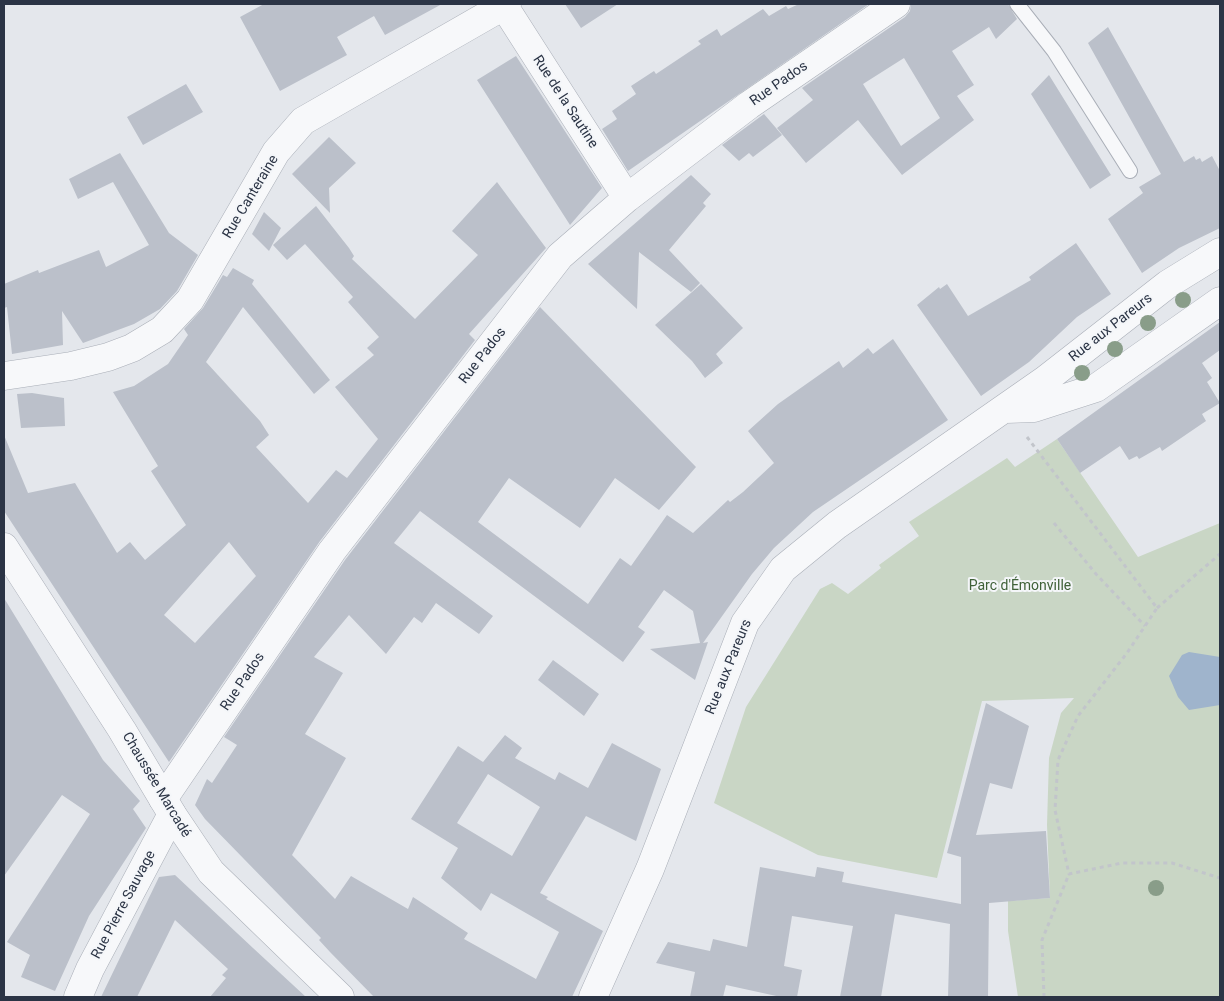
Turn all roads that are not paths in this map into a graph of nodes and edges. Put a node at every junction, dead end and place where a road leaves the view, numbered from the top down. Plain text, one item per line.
1 (504, 4) edge
2 (896, 4) edge
3 (1017, 4) edge
4 (1130, 171) dead end
5 (627, 198) junction
6 (1220, 252) edge
7 (1220, 301) edge
8 (4, 376) edge
9 (1005, 409) junction
10 (4, 546) edge
11 (168, 807) junction
12 (78, 997) edge
13 (340, 997) edge
14 (592, 997) edge

1 - 5 street, Rue de la Sautine
1 - 8 street, Rue Canteraine
2 - 5 street, Rue Pados
3 - 4 lane
5 - 11 street, Rue Pados
6 - 9 street, Rue aux Pareurs
7 - 9 street
9 - 14 street, Rue aux Pareurs
10 - 11 street, Chaussée Marcadé
11 - 12 street, Rue Pierre Sauvage
11 - 13 street, Chaussée Marcadé

